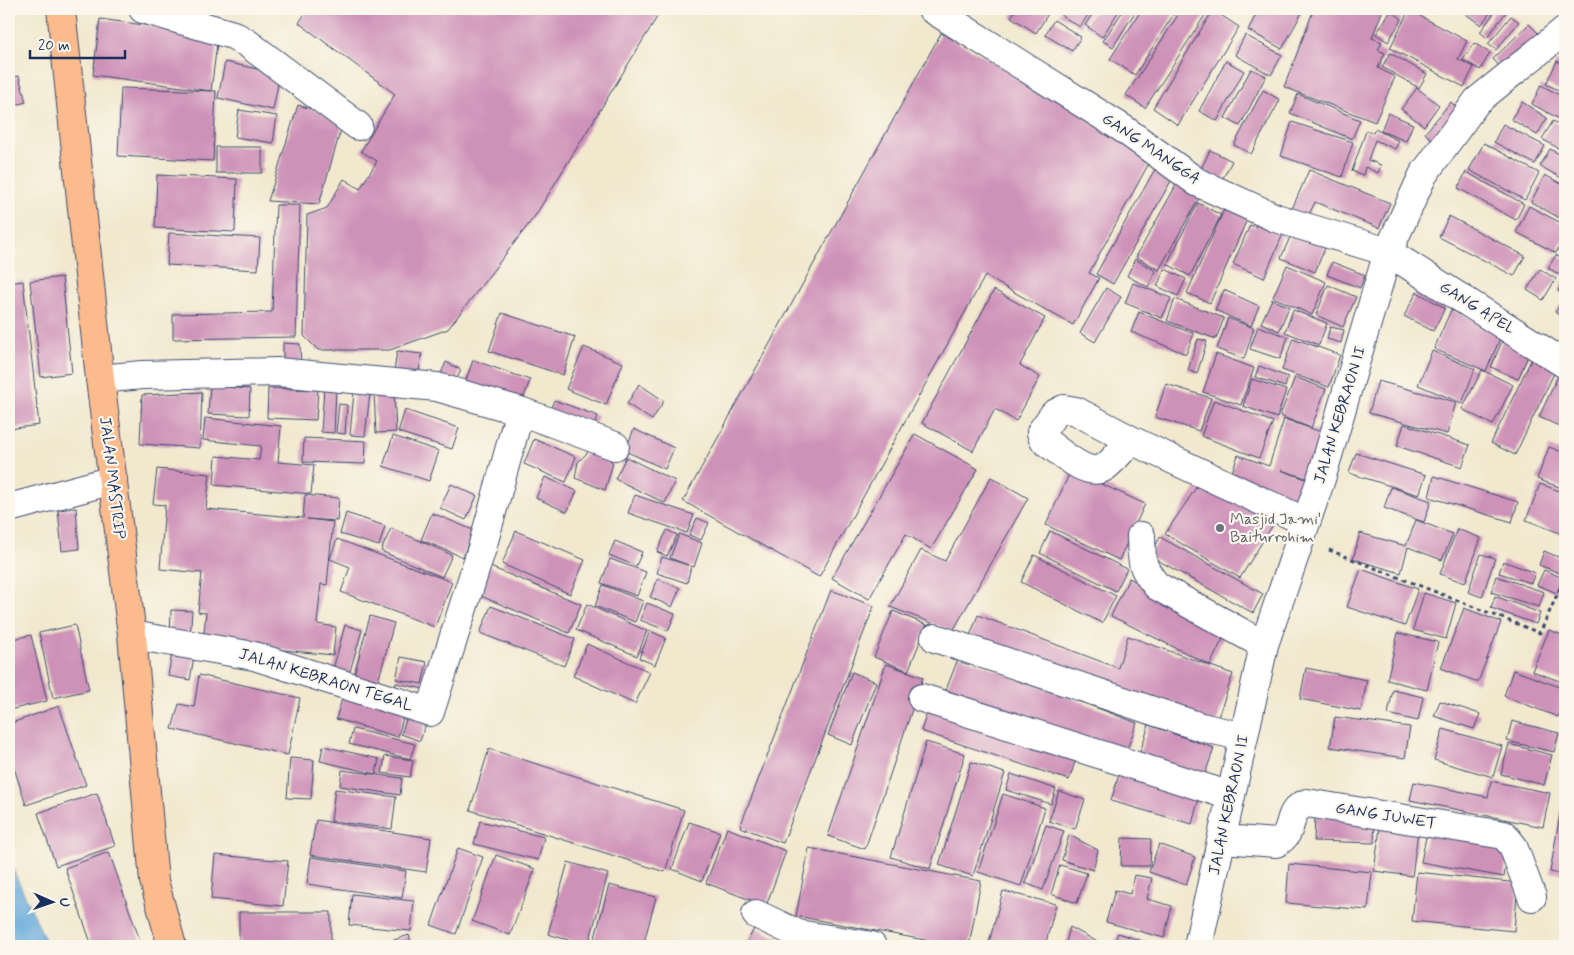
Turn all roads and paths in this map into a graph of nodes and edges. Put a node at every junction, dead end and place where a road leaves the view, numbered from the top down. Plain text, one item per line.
1 (61, 9) edge
2 (143, 9) edge
3 (932, 9) edge
4 (1565, 30) edge
5 (358, 126) dead end
6 (1388, 252) junction
7 (1565, 364) edge
8 (100, 379) junction
9 (520, 411) junction
10 (1131, 440) dead end
11 (615, 446) dead end
12 (112, 480) junction
13 (9, 508) edge
14 (1304, 531) junction
15 (1141, 536) dead end
16 (1565, 577) edge
17 (132, 635) junction
18 (935, 638) dead end
19 (1264, 645) junction
20 (922, 698) dead end
21 (1244, 737) junction
22 (1231, 796) junction
23 (1223, 839) junction
24 (1532, 897) dead end
25 (756, 914) dead end
26 (172, 946) edge
27 (872, 946) edge
28 (1198, 946) edge

1 - 8 main road, JALAN MASTRIP
2 - 5 street
3 - 6 street, GANG MANGGA
4 - 6 street, JALAN KEBRAON II
6 - 7 street, GANG APEL
6 - 14 street, JALAN KEBRAON II
8 - 9 street
8 - 12 main road, JALAN MASTRIP
9 - 11 street
9 - 17 street, JALAN KEBRAON TEGAL
10 - 14 street
12 - 13 street
12 - 17 main road, JALAN MASTRIP
14 - 16 path
14 - 19 street, JALAN KEBRAON II
15 - 19 street
17 - 26 main road, JALAN MASTRIP
18 - 21 street
19 - 21 street, JALAN KEBRAON II
20 - 22 street
21 - 22 street, JALAN KEBRAON II
22 - 23 street, JALAN KEBRAON II
23 - 24 street, GANG JUWET
23 - 28 street, JALAN KEBRAON II
25 - 27 street

